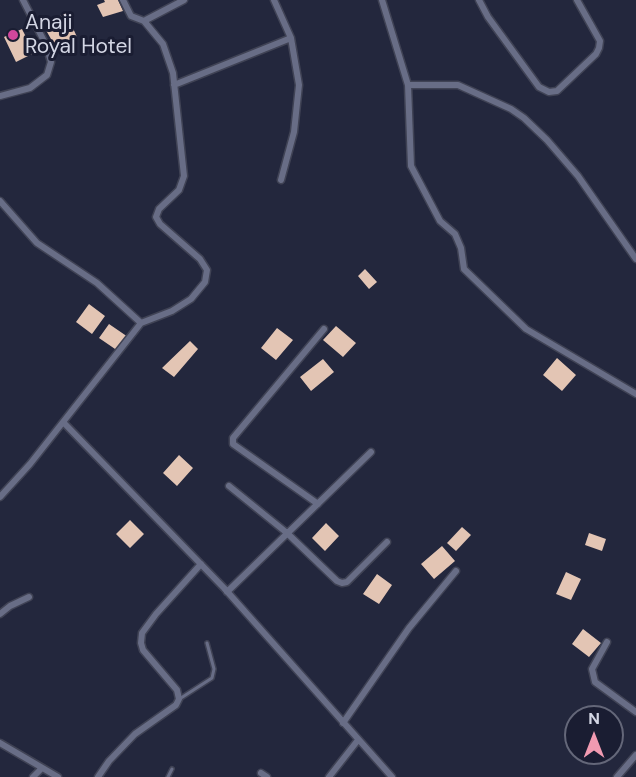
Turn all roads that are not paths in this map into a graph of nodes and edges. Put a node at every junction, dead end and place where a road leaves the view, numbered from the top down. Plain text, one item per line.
1 (23, 0) edge
2 (123, 0) edge
3 (184, 0) edge
4 (274, 0) edge
5 (382, 0) edge
6 (479, 0) edge
7 (577, 0) edge
8 (144, 21) junction
9 (291, 38) junction
10 (174, 85) junction
11 (408, 85) junction
12 (0, 96) edge
13 (280, 180) dead end
14 (0, 201) edge
15 (636, 259) edge
16 (141, 323) junction
17 (324, 328) dead end
18 (636, 394) edge
19 (64, 423) junction
20 (371, 452) dead end
21 (229, 486) dead end
22 (0, 496) edge
23 (318, 504) junction
24 (287, 533) junction
25 (387, 542) dead end
26 (201, 564) junction
27 (456, 571) dead end
28 (227, 592) junction
29 (29, 597) dead end
30 (0, 614) edge
31 (607, 642) dead end
32 (207, 643) dead end
33 (179, 699) junction
34 (636, 712) edge
35 (344, 723) junction
36 (358, 740) junction
37 (0, 743) edge
38 (636, 755) edge
39 (42, 768) junction
40 (172, 768) dead end
41 (33, 777) edge
42 (58, 777) edge
43 (98, 777) edge
44 (168, 777) edge
45 (329, 777) edge
46 (392, 777) edge
47 (617, 777) edge

1 - 12 street
2 - 8 street
3 - 8 street
4 - 9 street
5 - 11 street
6 - 7 street
8 - 10 street
9 - 10 street
9 - 13 street
10 - 16 street
11 - 15 street
11 - 18 street
14 - 16 street
16 - 19 street
17 - 23 street
19 - 22 street
19 - 26 street
20 - 23 street
21 - 24 street
23 - 24 street
24 - 25 street
24 - 28 street
26 - 28 street
26 - 33 street
27 - 35 street
28 - 35 street
29 - 30 street
31 - 34 street
32 - 33 lane
33 - 43 street
35 - 36 street
36 - 45 street
36 - 46 street
37 - 39 street
38 - 47 street
39 - 41 street
39 - 42 street
40 - 44 lane

